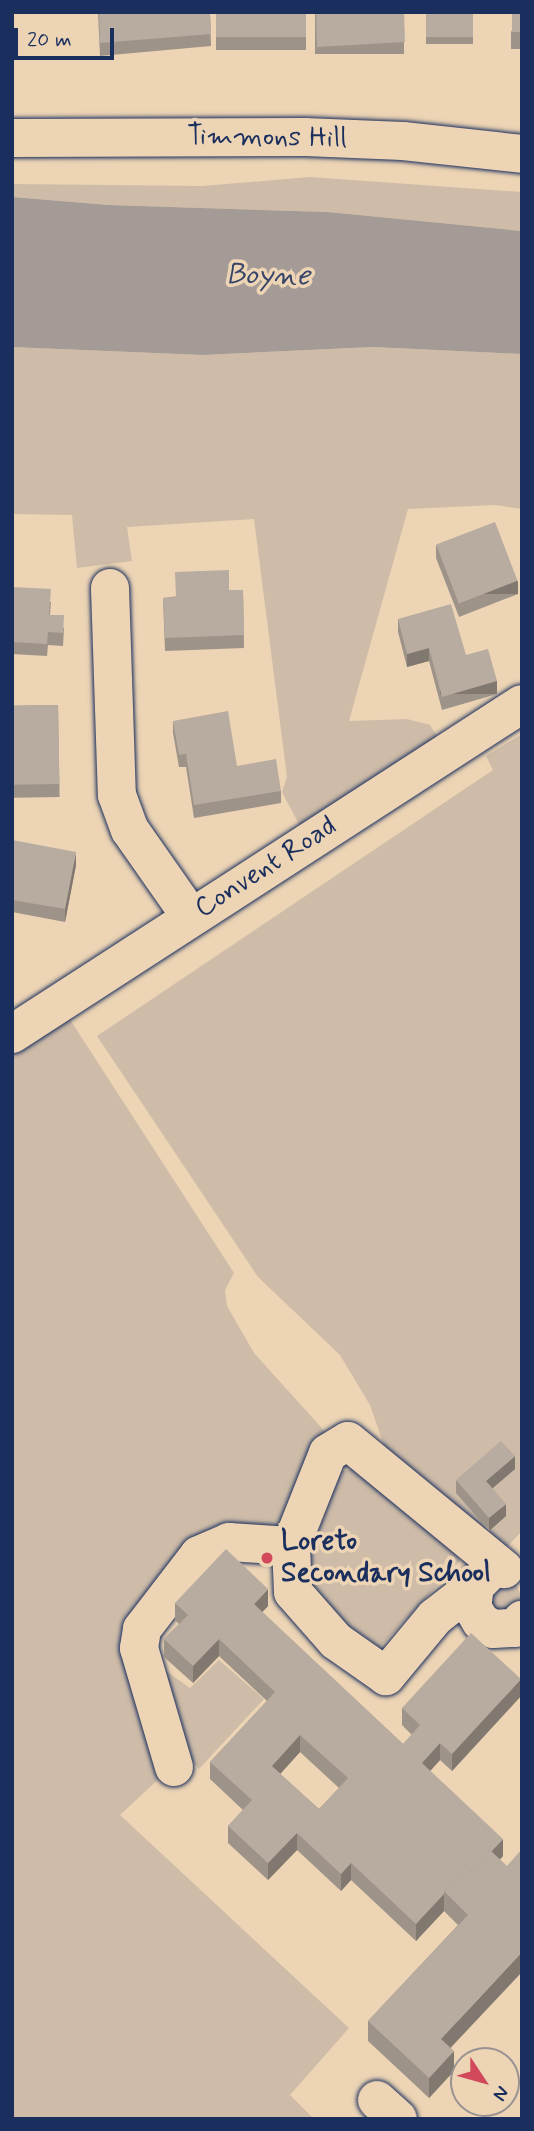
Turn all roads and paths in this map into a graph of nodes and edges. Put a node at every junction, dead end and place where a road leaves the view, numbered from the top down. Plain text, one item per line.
1 (12, 138) edge
2 (522, 154) edge
3 (110, 587) dead end
4 (522, 704) edge
5 (191, 917) junction
6 (12, 1034) edge
7 (290, 1546) junction
8 (500, 1578) edge
9 (522, 1620) edge
10 (174, 1767) dead end

1 - 2 street, Timmons Hill
3 - 5 street
4 - 5 street, Convent Road
5 - 6 street, Convent Road
7 - 8 street
7 - 8 street
7 - 10 street
8 - 9 street

